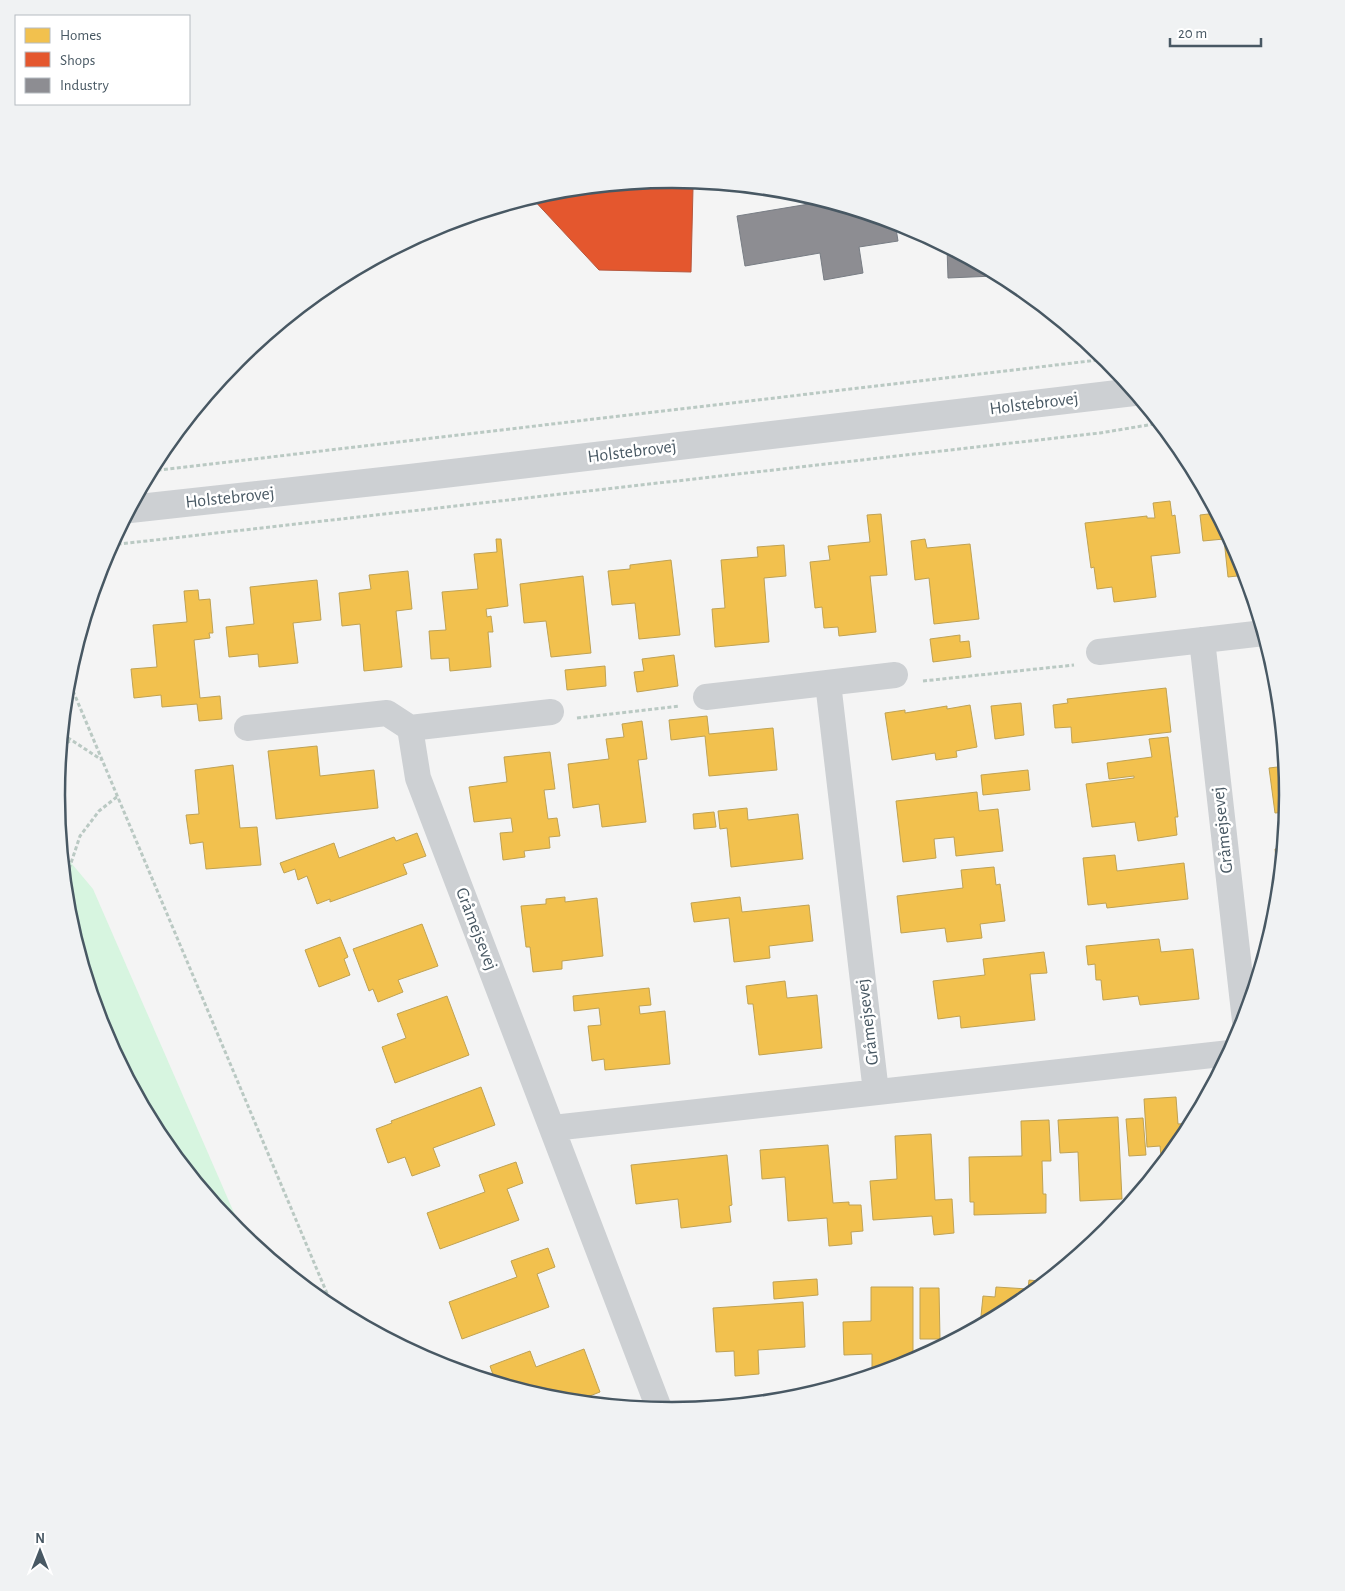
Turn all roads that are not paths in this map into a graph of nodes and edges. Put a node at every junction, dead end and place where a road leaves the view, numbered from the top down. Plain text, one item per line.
1 (1127, 393) edge
2 (138, 508) edge
3 (1258, 634) edge
4 (1202, 640) junction
5 (1099, 652) road end
6 (895, 675) road end
7 (828, 683) junction
8 (706, 697) road end
9 (551, 712) road end
10 (246, 728) dead end
11 (410, 728) junction
12 (1243, 1004) edge
13 (1222, 1054) edge
14 (876, 1092) junction
15 (553, 1128) junction
16 (657, 1403) edge

1 - 2 street, Holstebrovej
3 - 4 street
4 - 5 street
4 - 12 street, Gråmejsevej
6 - 7 street
7 - 8 street
7 - 14 street, Gråmejsevej
9 - 11 street
10 - 11 street
11 - 15 street, Gråmejsevej
13 - 14 street
14 - 15 street
15 - 16 street, Gråmejsevej

